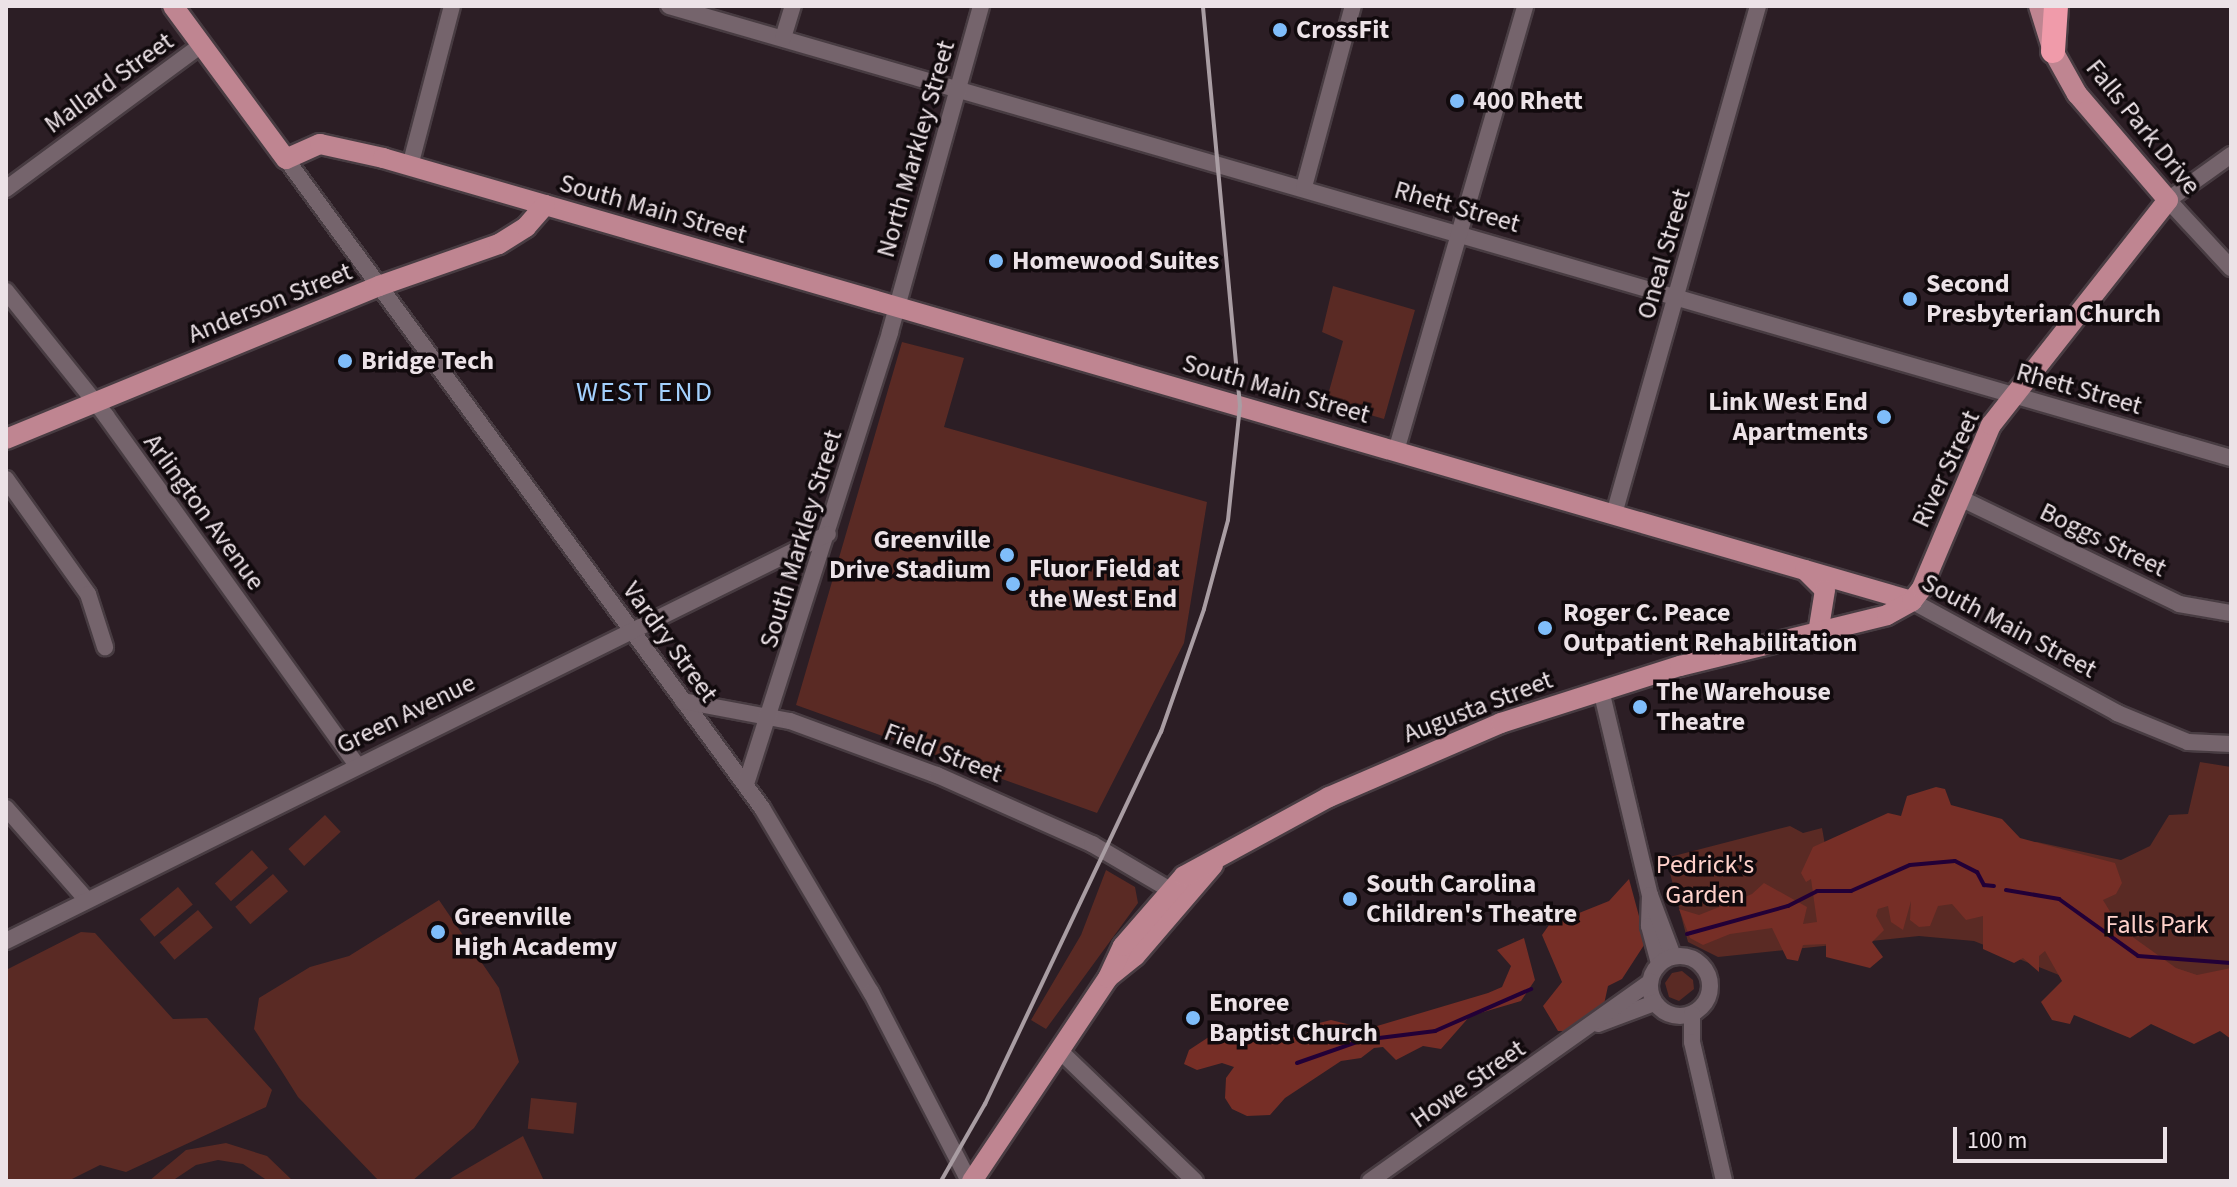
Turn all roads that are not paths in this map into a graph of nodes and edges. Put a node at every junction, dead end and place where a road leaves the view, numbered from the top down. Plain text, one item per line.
1 (173, 6) edge
2 (452, 6) edge
3 (669, 6) edge
4 (793, 6) edge
5 (981, 6) edge
6 (1353, 6) edge
7 (1525, 6) edge
8 (1758, 6) edge
9 (2039, 6) edge
10 (2056, 6) edge
11 (783, 38) junction
12 (201, 45) junction
13 (2053, 51) junction
14 (957, 89) junction
15 (2231, 155) edge
16 (286, 159) junction
17 (410, 166) junction
18 (1304, 187) junction
19 (6, 189) edge
20 (2168, 200) junction
21 (545, 205) junction
22 (1458, 232) junction
23 (2231, 268) edge
24 (379, 286) junction
25 (6, 291) edge
26 (1677, 295) junction
27 (897, 306) junction
28 (2012, 395) junction
29 (94, 403) junction
30 (6, 439) edge
31 (1396, 451) junction
32 (2231, 458) edge
33 (6, 479) edge
34 (1958, 497) junction
35 (1614, 514) junction
36 (828, 534) junction
37 (1803, 568) junction
38 (1912, 601) junction
39 (2231, 613) edge
40 (631, 629) junction
41 (1818, 633) junction
42 (105, 647) dead end
43 (1601, 690) junction
44 (683, 701) junction
45 (770, 718) junction
46 (2231, 744) edge
47 (357, 765) junction
48 (746, 784) junction
49 (6, 808) edge
50 (1215, 861) junction
51 (1170, 890) junction
52 (86, 899) junction
53 (6, 941) edge
54 (1666, 960) junction
55 (1108, 978) junction
56 (1650, 982) junction
57 (1654, 1003) junction
58 (1692, 1014) junction
59 (1669, 1015) junction
60 (1593, 1026) junction
61 (1692, 1042) junction
62 (1060, 1051) junction
63 (971, 1181) edge
64 (1195, 1181) edge
65 (1370, 1181) edge
66 (1724, 1181) edge

1 - 12 main road
2 - 17 street
3 - 11 street, Rhett Street
4 - 11 street
5 - 14 street, North Markley Street
6 - 18 street
7 - 22 street
8 - 26 street, Oneal Street
9 - 13 main road, Falls Park Drive
10 - 13 highway
11 - 14 street, Rhett Street
12 - 16 main road
12 - 19 street, Mallard Street
13 - 20 main road, Falls Park Drive
14 - 18 street, Rhett Street
14 - 27 street, North Markley Street
15 - 20 street, River Street
16 - 17 main road, South Main Street
16 - 24 street, Vardry Street
17 - 21 main road, South Main Street
18 - 22 street, Rhett Street
20 - 23 street, Falls Park Drive
20 - 28 main road, River Street
21 - 24 main road, Anderson Street
21 - 27 main road, South Main Street
22 - 26 street, Rhett Street
22 - 31 street
24 - 29 main road, Anderson Street
24 - 40 street, Vardry Street
25 - 29 street, Arlington Avenue
26 - 28 street, Rhett Street
26 - 35 street, Oneal Street
27 - 31 main road, South Main Street
27 - 36 street, South Markley Street
28 - 32 street, Rhett Street
28 - 34 main road, River Street
29 - 30 main road, Anderson Street
29 - 47 street, Arlington Avenue
31 - 35 main road, South Main Street
33 - 42 street
34 - 38 main road, River Street
34 - 39 street, Boggs Street
35 - 37 main road, South Main Street
36 - 40 street, Green Avenue
36 - 45 street, South Markley Street
37 - 38 main road, South Main Street
37 - 41 main road
38 - 41 main road, Augusta Street
38 - 46 street, South Main Street
40 - 44 street, Vardry Street
40 - 47 street, Green Avenue
41 - 43 main road, Augusta Street
43 - 50 main road, Augusta Street
43 - 54 street
44 - 45 street, Field Street
44 - 48 street, Vardry Street
45 - 48 street, South Markley Street
45 - 51 street, Field Street
47 - 52 street, Green Avenue
48 - 63 street, Vardry Street
49 - 52 street
50 - 51 main road, Augusta Street
50 - 55 main road, Augusta Street
51 - 55 main road, Augusta Street
52 - 53 street, Green Avenue
54 - 56 street
54 - 58 street
55 - 62 main road, Augusta Street
56 - 57 street
56 - 60 street, Howe Street
57 - 59 street
57 - 60 street, Howe Street
58 - 59 street
58 - 61 street
59 - 61 street
60 - 65 street, Howe Street
61 - 66 street
62 - 63 main road, Augusta Street
62 - 64 street

